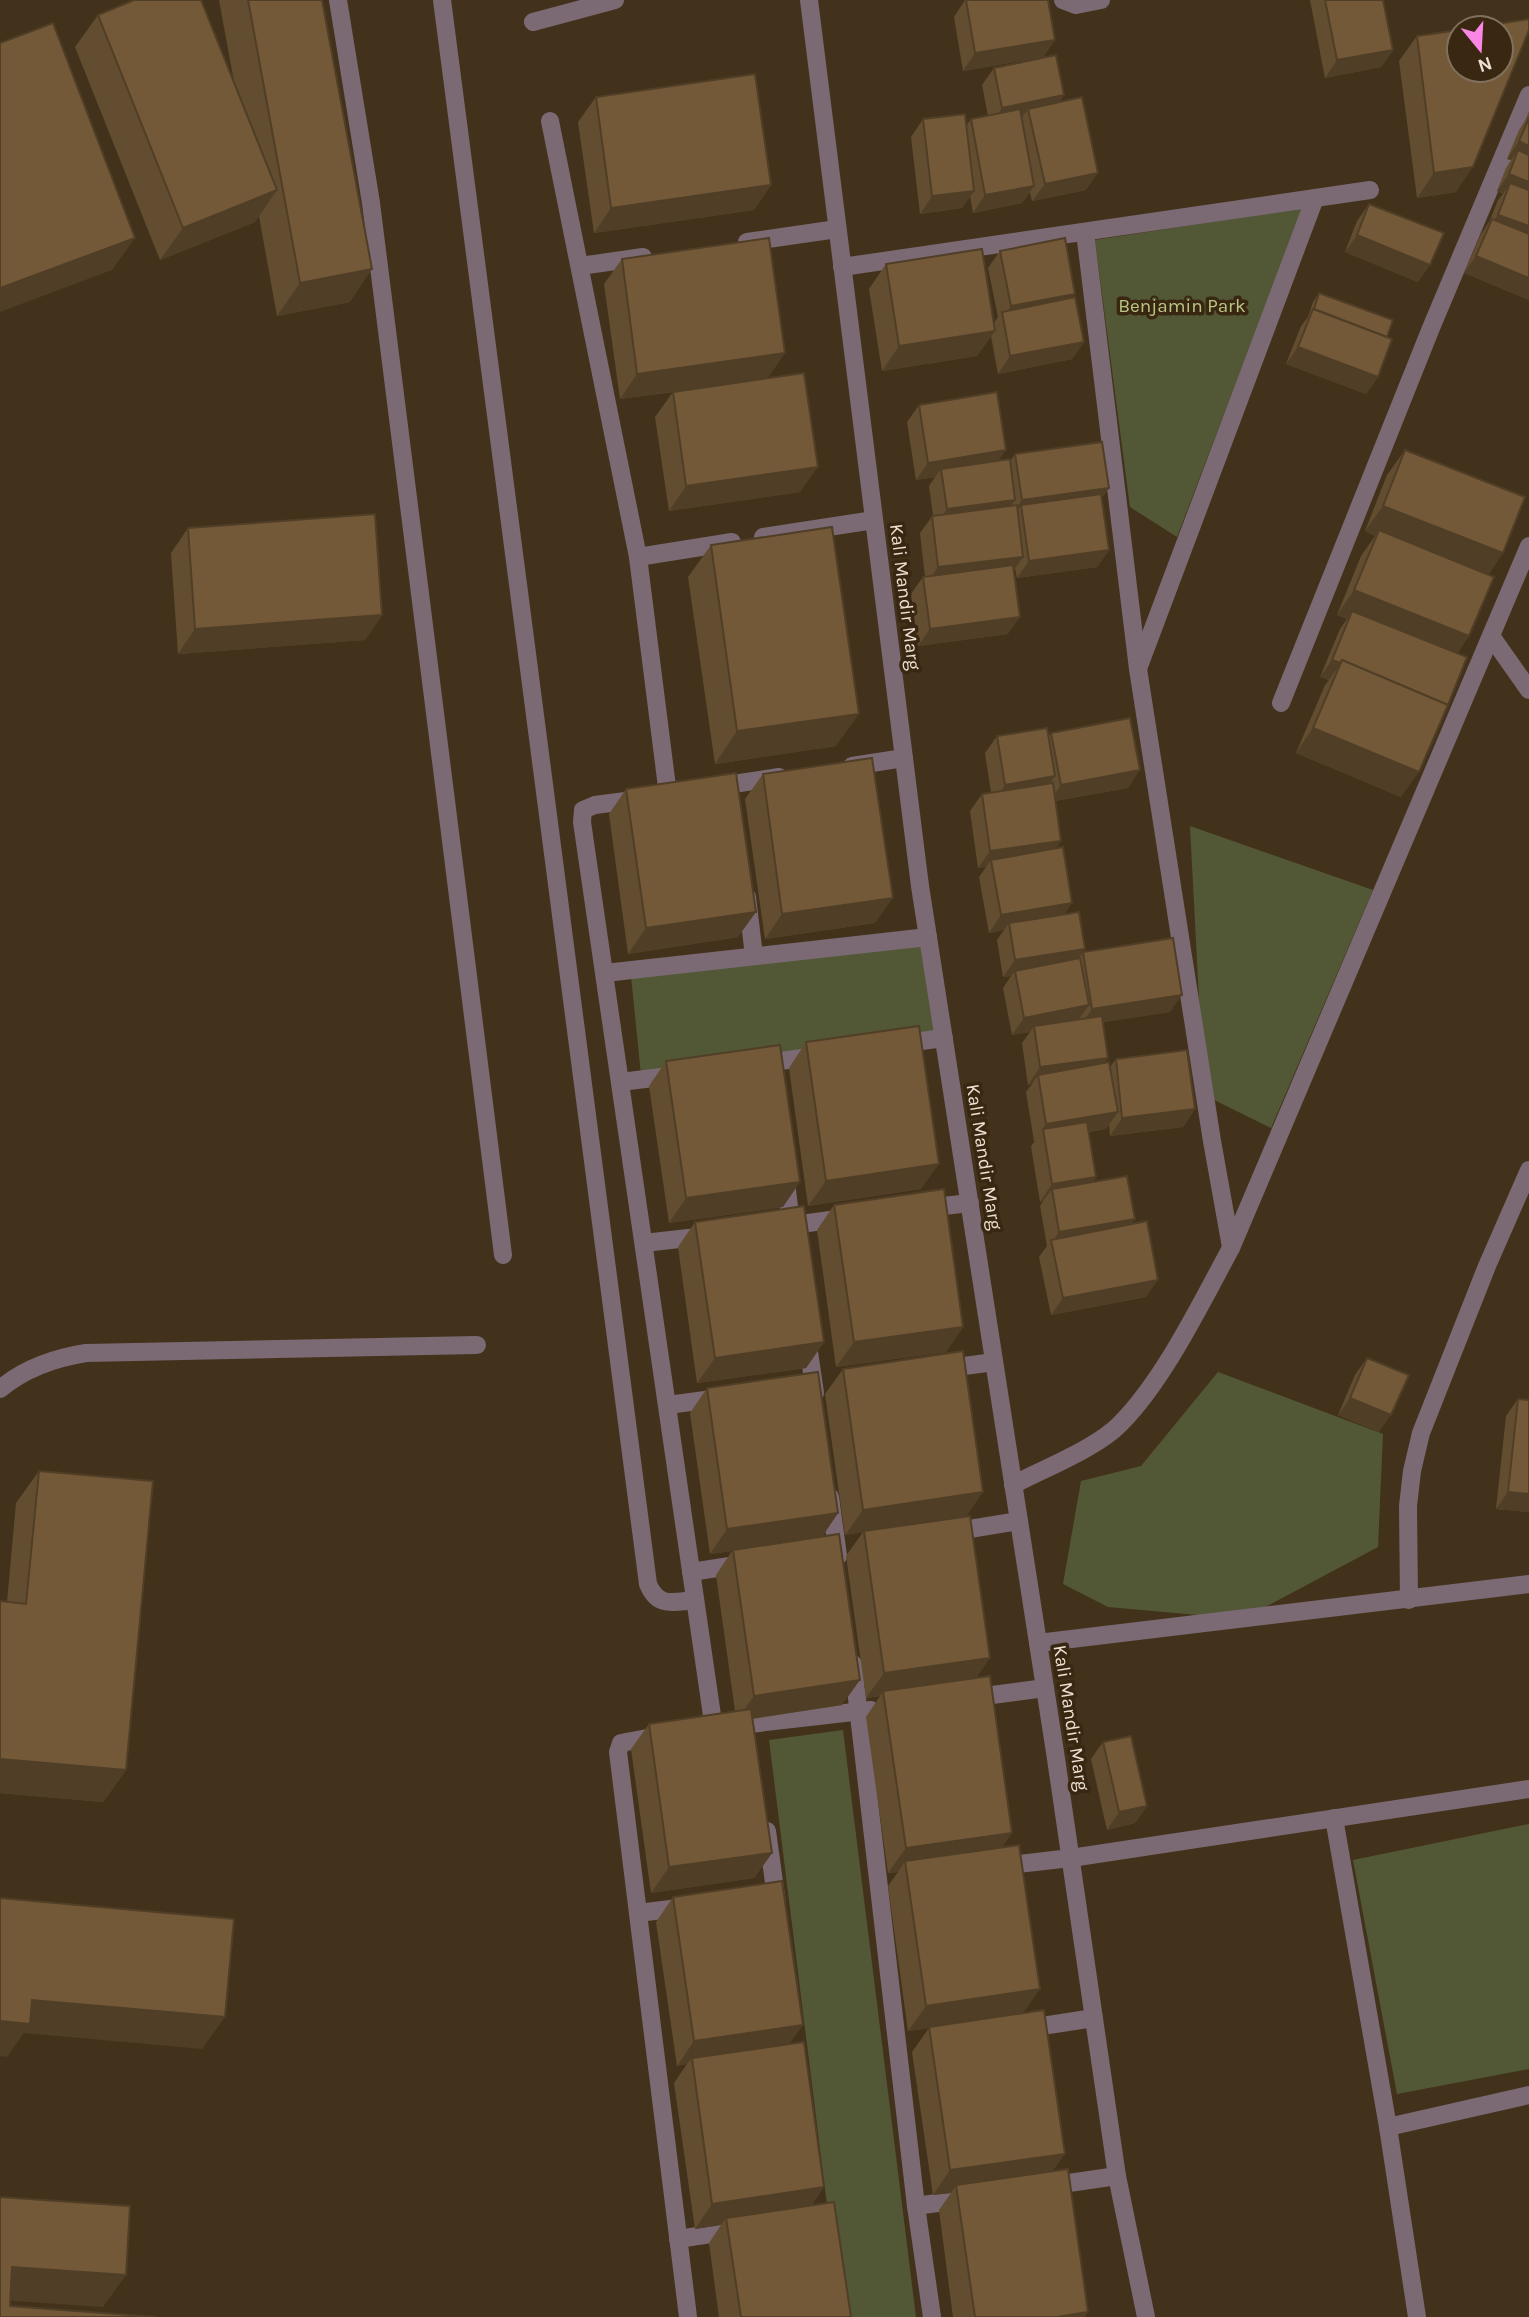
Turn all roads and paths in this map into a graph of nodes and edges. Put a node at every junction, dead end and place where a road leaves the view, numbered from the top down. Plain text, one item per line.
1 (338, 0) edge
2 (442, 0) edge
3 (615, 0) edge
4 (809, 0) edge
5 (1063, 0) edge
6 (1101, 0) edge
7 (533, 22) dead end
8 (1529, 95) edge
9 (550, 121) dead end
10 (1370, 190) dead end
11 (1315, 198) junction
12 (837, 229) junction
13 (1085, 232) junction
14 (729, 245) edge
15 (662, 255) edge
16 (580, 266) junction
17 (842, 267) junction
18 (874, 520) junction
19 (1529, 546) edge
20 (638, 558) junction
21 (1491, 636) junction
22 (1138, 669) junction
23 (1529, 690) edge
24 (1281, 703) dead end
25 (904, 758) junction
26 (838, 768) edge
27 (799, 774) edge
28 (681, 793) junction
29 (745, 877) edge
30 (928, 937) junction
31 (754, 956) junction
32 (605, 973) junction
33 (944, 1038) junction
34 (877, 1047) edge
35 (836, 1053) edge
36 (742, 1066) edge
37 (688, 1073) edge
38 (621, 1082) junction
39 (782, 1157) edge
40 (1529, 1170) edge
41 (970, 1203) junction
42 (901, 1211) edge
43 (860, 1216) edge
44 (792, 1225) junction
45 (765, 1228) edge
46 (724, 1233) edge
47 (644, 1243) junction
48 (1231, 1248) junction
49 (795, 1252) edge
50 (503, 1255) dead end
51 (805, 1319) edge
52 (477, 1345) dead end
53 (994, 1362) junction
54 (925, 1371) edge
55 (0, 1389) edge
56 (734, 1396) edge
57 (668, 1405) junction
58 (818, 1413) edge
59 (827, 1481) edge
60 (1013, 1485) junction
61 (1019, 1521) junction
62 (928, 1535) edge
63 (757, 1562) edge
64 (691, 1572) junction
65 (841, 1577) edge
66 (1529, 1584) edge
67 (695, 1600) junction
68 (1409, 1600) junction
69 (1038, 1643) junction
70 (850, 1644) edge
71 (1045, 1688) junction
72 (952, 1700) edge
73 (886, 1708) edge
74 (860, 1711) junction
75 (700, 1730) junction
76 (1529, 1790) edge
77 (765, 1816) edge
78 (1334, 1818) junction
79 (1071, 1858) junction
80 (989, 1867) edge
81 (707, 1904) edge
82 (638, 1913) junction
83 (779, 1923) edge
84 (1094, 2018) junction
85 (1002, 2032) edge
86 (1529, 2095) edge
87 (1388, 2127) junction
88 (1117, 2176) junction
89 (1037, 2188) edge
90 (983, 2196) edge
91 (916, 2206) junction
92 (755, 2227) edge
93 (678, 2239) junction
94 (688, 2317) edge
95 (932, 2317) edge
96 (1146, 2317) edge
97 (1417, 2317) edge

1 - 50 street
2 - 67 street
3 - 7 street
4 - 12 street, Kali Mandir Marg
5 - 6 street
8 - 24 street
9 - 16 street
10 - 11 street
11 - 13 street
11 - 22 street
12 - 14 street
12 - 17 street, Kali Mandir Marg
13 - 17 street
13 - 22 street
15 - 16 street
16 - 20 street
17 - 18 street, Kali Mandir Marg
18 - 20 street
18 - 25 street, Kali Mandir Marg
19 - 21 street
20 - 28 street
21 - 23 street
21 - 48 street
22 - 48 street
25 - 26 street
25 - 30 street, Kali Mandir Marg
27 - 28 street
28 - 32 street
29 - 31 street
30 - 31 street
30 - 33 street, Kali Mandir Marg
31 - 32 street
32 - 38 street
33 - 34 street
33 - 41 street, Kali Mandir Marg
35 - 36 street
37 - 38 street
38 - 47 street
39 - 44 street
40 - 68 street
41 - 42 street
41 - 53 street, Kali Mandir Marg
43 - 44 street
44 - 45 street
44 - 49 street
46 - 47 street
47 - 57 street
48 - 60 street
51 - 58 street
52 - 55 street
53 - 54 street
53 - 60 street, Kali Mandir Marg
56 - 57 street
57 - 64 street
59 - 65 street
60 - 61 street, Kali Mandir Marg
61 - 62 street
61 - 69 street, Kali Mandir Marg
63 - 64 street
64 - 67 street
66 - 68 street
67 - 75 street
68 - 69 street
69 - 71 street, Kali Mandir Marg
70 - 74 street
71 - 72 street
71 - 79 street, Kali Mandir Marg
73 - 74 street
74 - 75 street
74 - 91 street
75 - 82 street
76 - 78 street
77 - 83 street
78 - 79 street
78 - 87 street
79 - 80 street
79 - 84 street, Kali Mandir Marg
81 - 82 street
82 - 93 street
84 - 85 street
84 - 88 street, Kali Mandir Marg
86 - 87 street
87 - 97 street
88 - 89 street
88 - 96 street, Kali Mandir Marg
90 - 91 street
91 - 95 street
92 - 93 street
93 - 94 street

